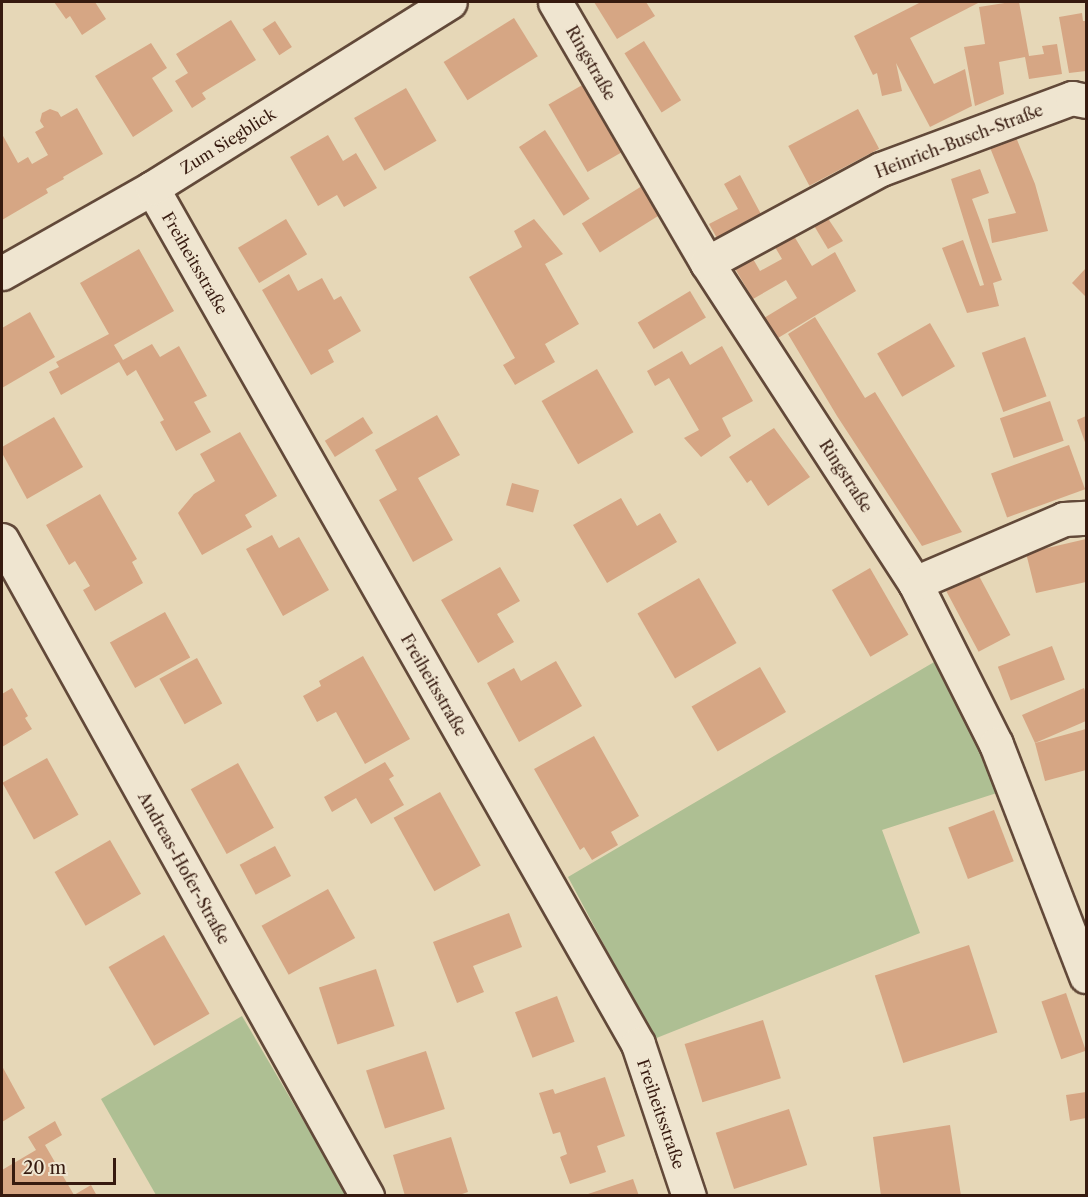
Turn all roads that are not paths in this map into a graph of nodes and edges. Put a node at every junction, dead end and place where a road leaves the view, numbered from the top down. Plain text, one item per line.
1 (450, 2) edge
2 (555, 2) edge
3 (1086, 101) edge
4 (152, 188) junction
5 (707, 263) junction
6 (2, 273) edge
7 (1086, 518) edge
8 (2, 540) edge
9 (915, 583) junction
10 (1086, 976) edge
11 (367, 1196) edge
12 (689, 1196) edge

1 - 4 street, Zum Siegblick
2 - 5 street, Ringstraße
3 - 5 street, Heinrich-Busch-Straße
4 - 6 street, Zum Siegblick
4 - 12 street, Freiheitsstraße
5 - 9 street, Ringstraße
7 - 9 street
8 - 11 street, Andreas-Hofer-Straße
9 - 10 street, Ringstraße

